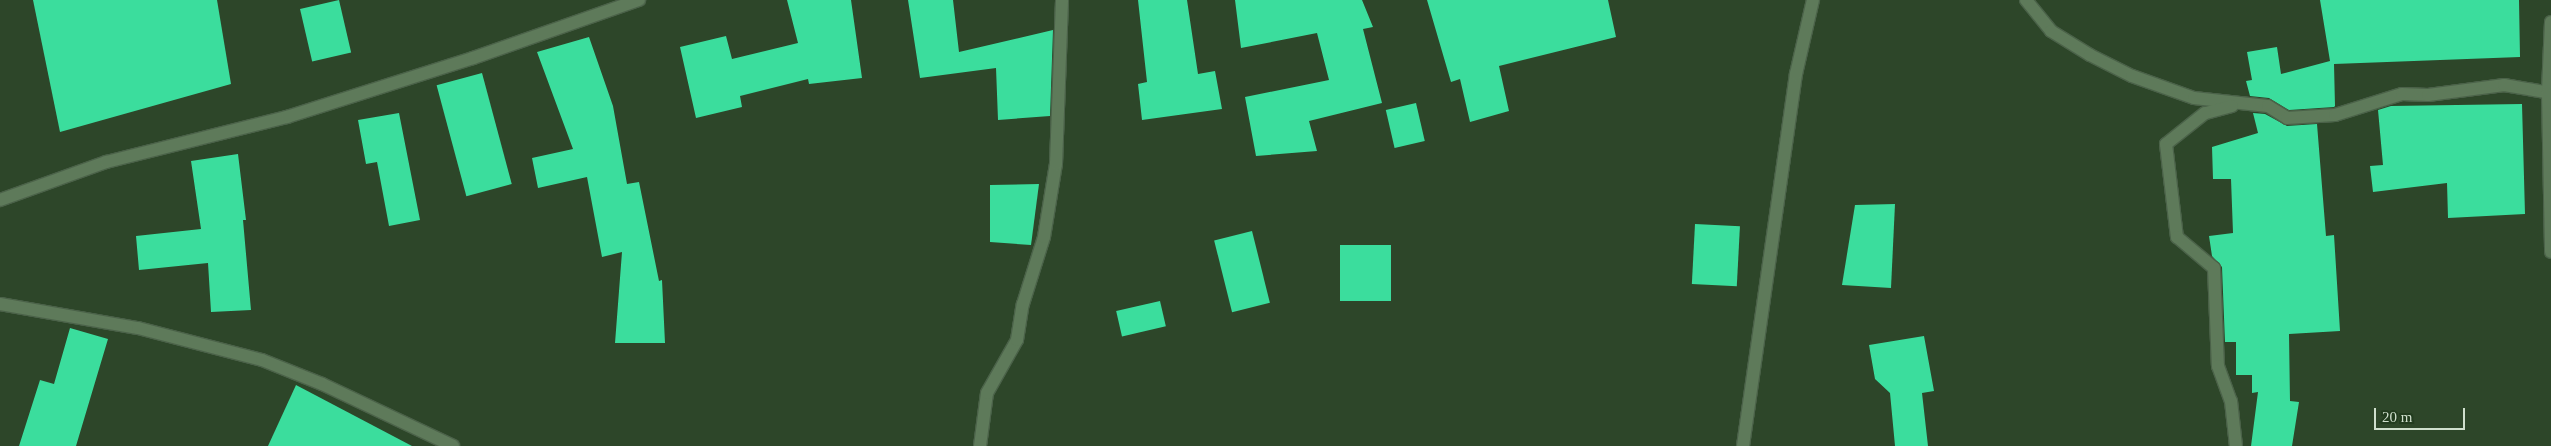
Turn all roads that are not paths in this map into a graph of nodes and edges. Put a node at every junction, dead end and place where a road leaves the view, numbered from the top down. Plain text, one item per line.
1 (639, 0) edge
2 (1062, 0) edge
3 (1813, 0) edge
4 (2026, 0) edge
5 (2551, 22) edge
6 (2549, 93) edge
7 (2241, 103) junction
8 (0, 200) edge
9 (2551, 252) edge
10 (0, 304) edge
11 (453, 446) edge
12 (980, 446) edge
13 (1743, 446) edge
14 (2236, 446) edge

1 - 8 street
2 - 12 street
3 - 13 street
4 - 7 street
5 - 6 street
6 - 7 street
6 - 9 street
7 - 14 street
10 - 11 street

